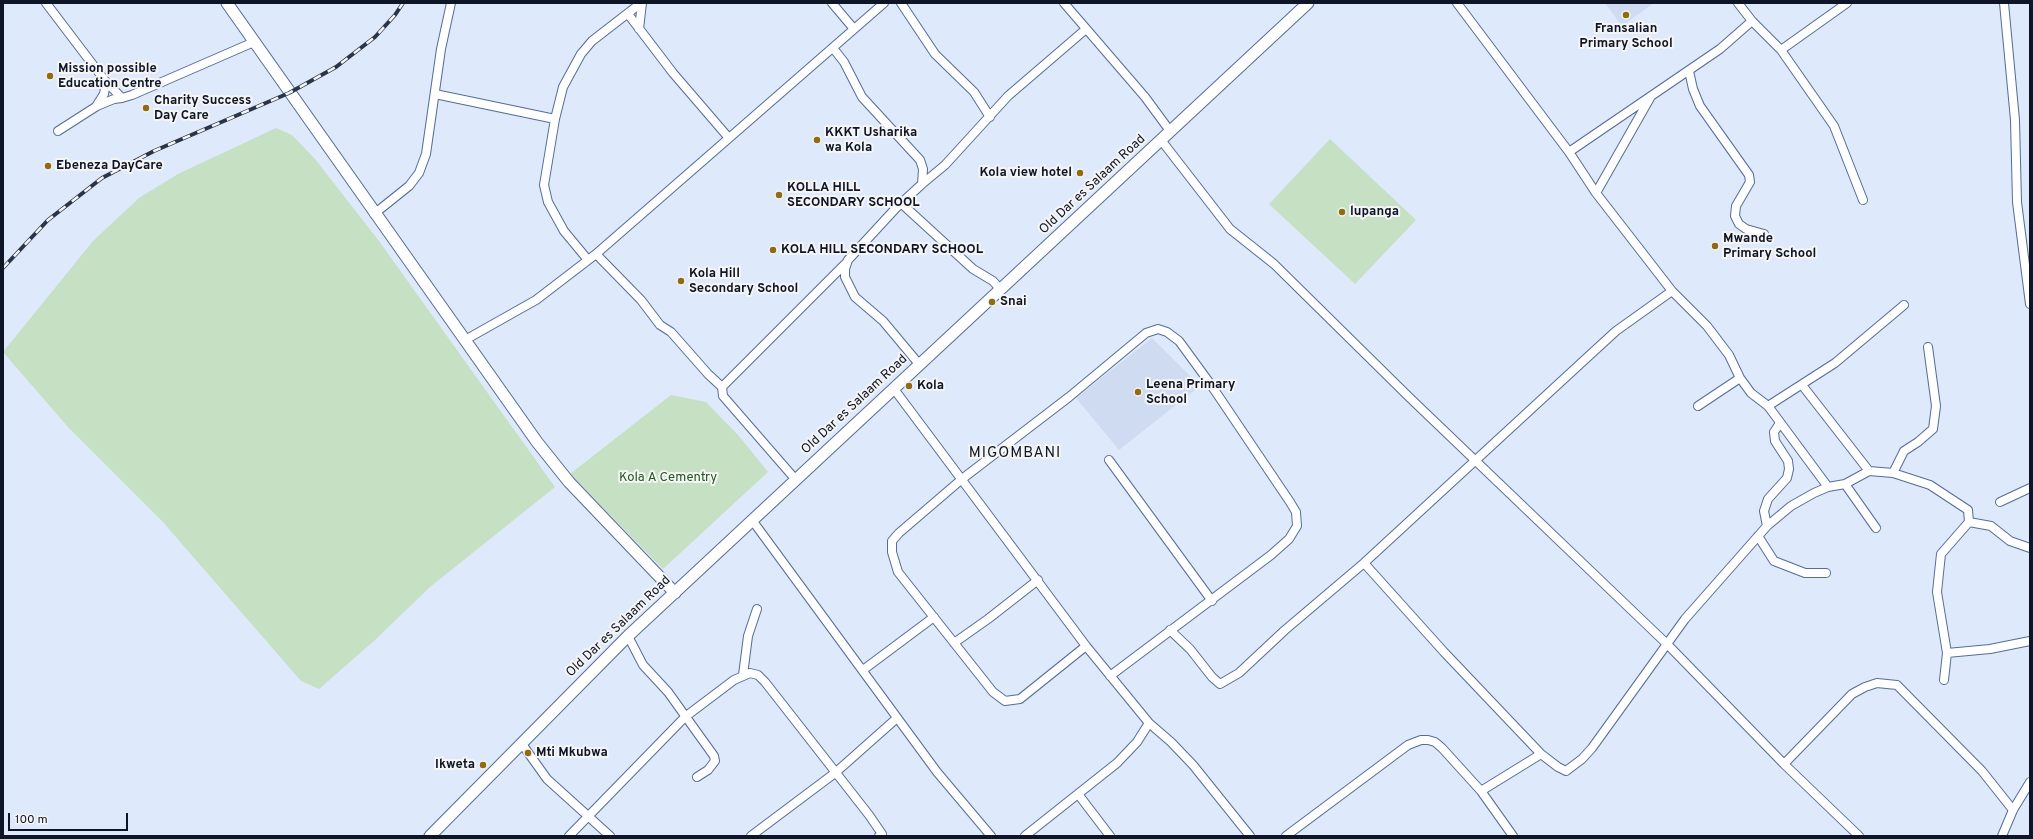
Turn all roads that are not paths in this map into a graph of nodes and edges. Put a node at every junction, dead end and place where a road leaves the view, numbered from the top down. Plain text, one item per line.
1 (46, 3) edge
2 (227, 3) edge
3 (451, 3) edge
4 (641, 3) edge
5 (832, 3) edge
6 (884, 3) edge
7 (901, 3) edge
8 (1064, 3) edge
9 (1308, 3) edge
10 (1457, 3) edge
11 (1738, 3) edge
12 (1847, 3) edge
13 (2004, 3) edge
14 (628, 14) junction
15 (1752, 21) junction
16 (639, 29) junction
17 (854, 29) junction
18 (1086, 29) junction
19 (254, 42) junction
20 (833, 48) junction
21 (1781, 50) junction
22 (1689, 71) junction
23 (106, 82) junction
24 (435, 94) junction
25 (1650, 97) junction
26 (122, 98) junction
27 (96, 106) junction
28 (990, 117) junction
29 (554, 119) junction
30 (58, 131) dead end
31 (1170, 132) junction
32 (728, 137) junction
33 (1161, 140) junction
34 (1569, 152) junction
35 (922, 184) junction
36 (1596, 193) junction
37 (1863, 200) dead end
38 (902, 204) junction
39 (374, 214) junction
40 (1764, 234) dead end
41 (596, 254) junction
42 (588, 260) junction
43 (848, 260) junction
44 (1001, 290) junction
45 (1672, 291) junction
46 (2030, 304) edge
47 (1904, 305) dead end
48 (465, 340) junction
49 (1928, 347) dead end
50 (919, 364) junction
51 (1740, 378) junction
52 (1802, 384) junction
53 (722, 387) junction
54 (894, 389) junction
55 (1698, 406) dead end
56 (1768, 406) junction
57 (1780, 423) junction
58 (1109, 460) dead end
59 (1477, 461) junction
60 (1869, 471) junction
61 (1892, 473) junction
62 (962, 479) junction
63 (796, 480) junction
64 (1845, 484) junction
65 (1828, 487) junction
66 (2030, 488) edge
67 (2000, 502) dead end
68 (752, 520) junction
69 (1969, 522) junction
70 (1767, 526) junction
71 (1876, 528) dead end
72 (1758, 536) junction
73 (2030, 548) edge
74 (1364, 563) junction
75 (1826, 573) dead end
76 (1038, 580) junction
77 (675, 593) junction
78 (1212, 601) junction
79 (757, 609) dead end
80 (934, 617) junction
81 (1170, 630) junction
82 (628, 636) junction
83 (2030, 641) edge
84 (954, 643) junction
85 (1668, 645) junction
86 (1086, 646) junction
87 (1947, 653) junction
88 (862, 670) junction
89 (743, 675) junction
90 (1110, 676) junction
91 (1944, 680) dead end
92 (685, 717) junction
93 (896, 718) junction
94 (1149, 723) junction
95 (522, 744) junction
96 (1541, 754) junction
97 (1784, 764) junction
98 (835, 772) junction
99 (697, 777) dead end
100 (2030, 782) edge
101 (1481, 791) junction
102 (1078, 794) junction
103 (2013, 810) junction
104 (588, 817) junction
105 (430, 836) edge
106 (569, 836) edge
107 (610, 836) edge
108 (751, 836) edge
109 (879, 836) edge
110 (991, 836) edge
111 (1025, 836) edge
112 (1110, 836) edge
113 (1250, 836) edge
114 (1286, 836) edge
115 (1512, 836) edge
116 (1859, 836) edge
117 (2002, 836) edge

1 - 23 street
2 - 19 main road
3 - 24 street
4 - 14 street
4 - 16 street
5 - 17 street
6 - 17 street
7 - 28 street
8 - 18 street
9 - 31 main road, Old Dar es Salaam Road
10 - 34 street
11 - 15 street
12 - 21 street
13 - 46 street
14 - 16 street
14 - 29 street
15 - 21 street
15 - 22 street
16 - 32 street
17 - 20 street
18 - 28 street
18 - 31 street
19 - 26 street
19 - 39 main road
20 - 32 street
20 - 35 street
21 - 37 street
22 - 25 street
22 - 40 street
23 - 26 street
23 - 27 street
24 - 29 street
24 - 39 street
25 - 34 street
25 - 36 street
26 - 27 street
27 - 30 street
28 - 35 street
29 - 42 street
31 - 33 main road, Old Dar es Salaam Road
32 - 41 street
33 - 44 main road, Old Dar es Salaam Road
33 - 59 street
34 - 36 street
35 - 38 street
36 - 45 street
38 - 43 street
38 - 44 street
39 - 48 main road
41 - 42 street
41 - 53 street
42 - 48 street
43 - 50 street
43 - 53 street
44 - 50 main road, Old Dar es Salaam Road
45 - 51 street
45 - 59 street
47 - 52 street
48 - 77 main road
49 - 61 street
50 - 54 main road, Old Dar es Salaam Road
51 - 55 street
51 - 56 street
52 - 56 street
52 - 60 street
53 - 63 street
54 - 62 street
54 - 63 main road, Old Dar es Salaam Road
56 - 57 street
57 - 65 street
57 - 70 street
58 - 78 street
59 - 74 street
59 - 85 street
60 - 61 street
60 - 64 street
61 - 69 street
62 - 76 street
62 - 78 street
62 - 80 street
63 - 68 main road, Old Dar es Salaam Road
64 - 65 street
64 - 71 street
65 - 70 street
66 - 67 street
68 - 77 main road, Old Dar es Salaam Road
68 - 88 street
69 - 73 street
69 - 87 street
70 - 72 street
72 - 75 street
72 - 85 street
74 - 81 street
74 - 96 street
76 - 84 street
76 - 86 street
77 - 82 main road, Old Dar es Salaam Road
78 - 81 street
79 - 89 street
80 - 84 street
80 - 88 street
81 - 90 street
82 - 92 street
82 - 95 main road, Old Dar es Salaam Road
83 - 87 street
84 - 86 street
85 - 96 street
85 - 97 street
86 - 90 street
87 - 91 street
88 - 93 street
89 - 92 street
89 - 98 street
90 - 94 street
92 - 99 street
92 - 104 street
93 - 98 street
93 - 110 street
94 - 102 street
94 - 113 street
95 - 104 street
95 - 105 main road, Old Dar es Salaam Road
96 - 101 street
97 - 103 street
97 - 116 street
98 - 108 street
98 - 109 street
100 - 103 street
101 - 114 street
101 - 115 street
102 - 111 street
102 - 112 street
103 - 117 street
104 - 106 street
104 - 107 street

